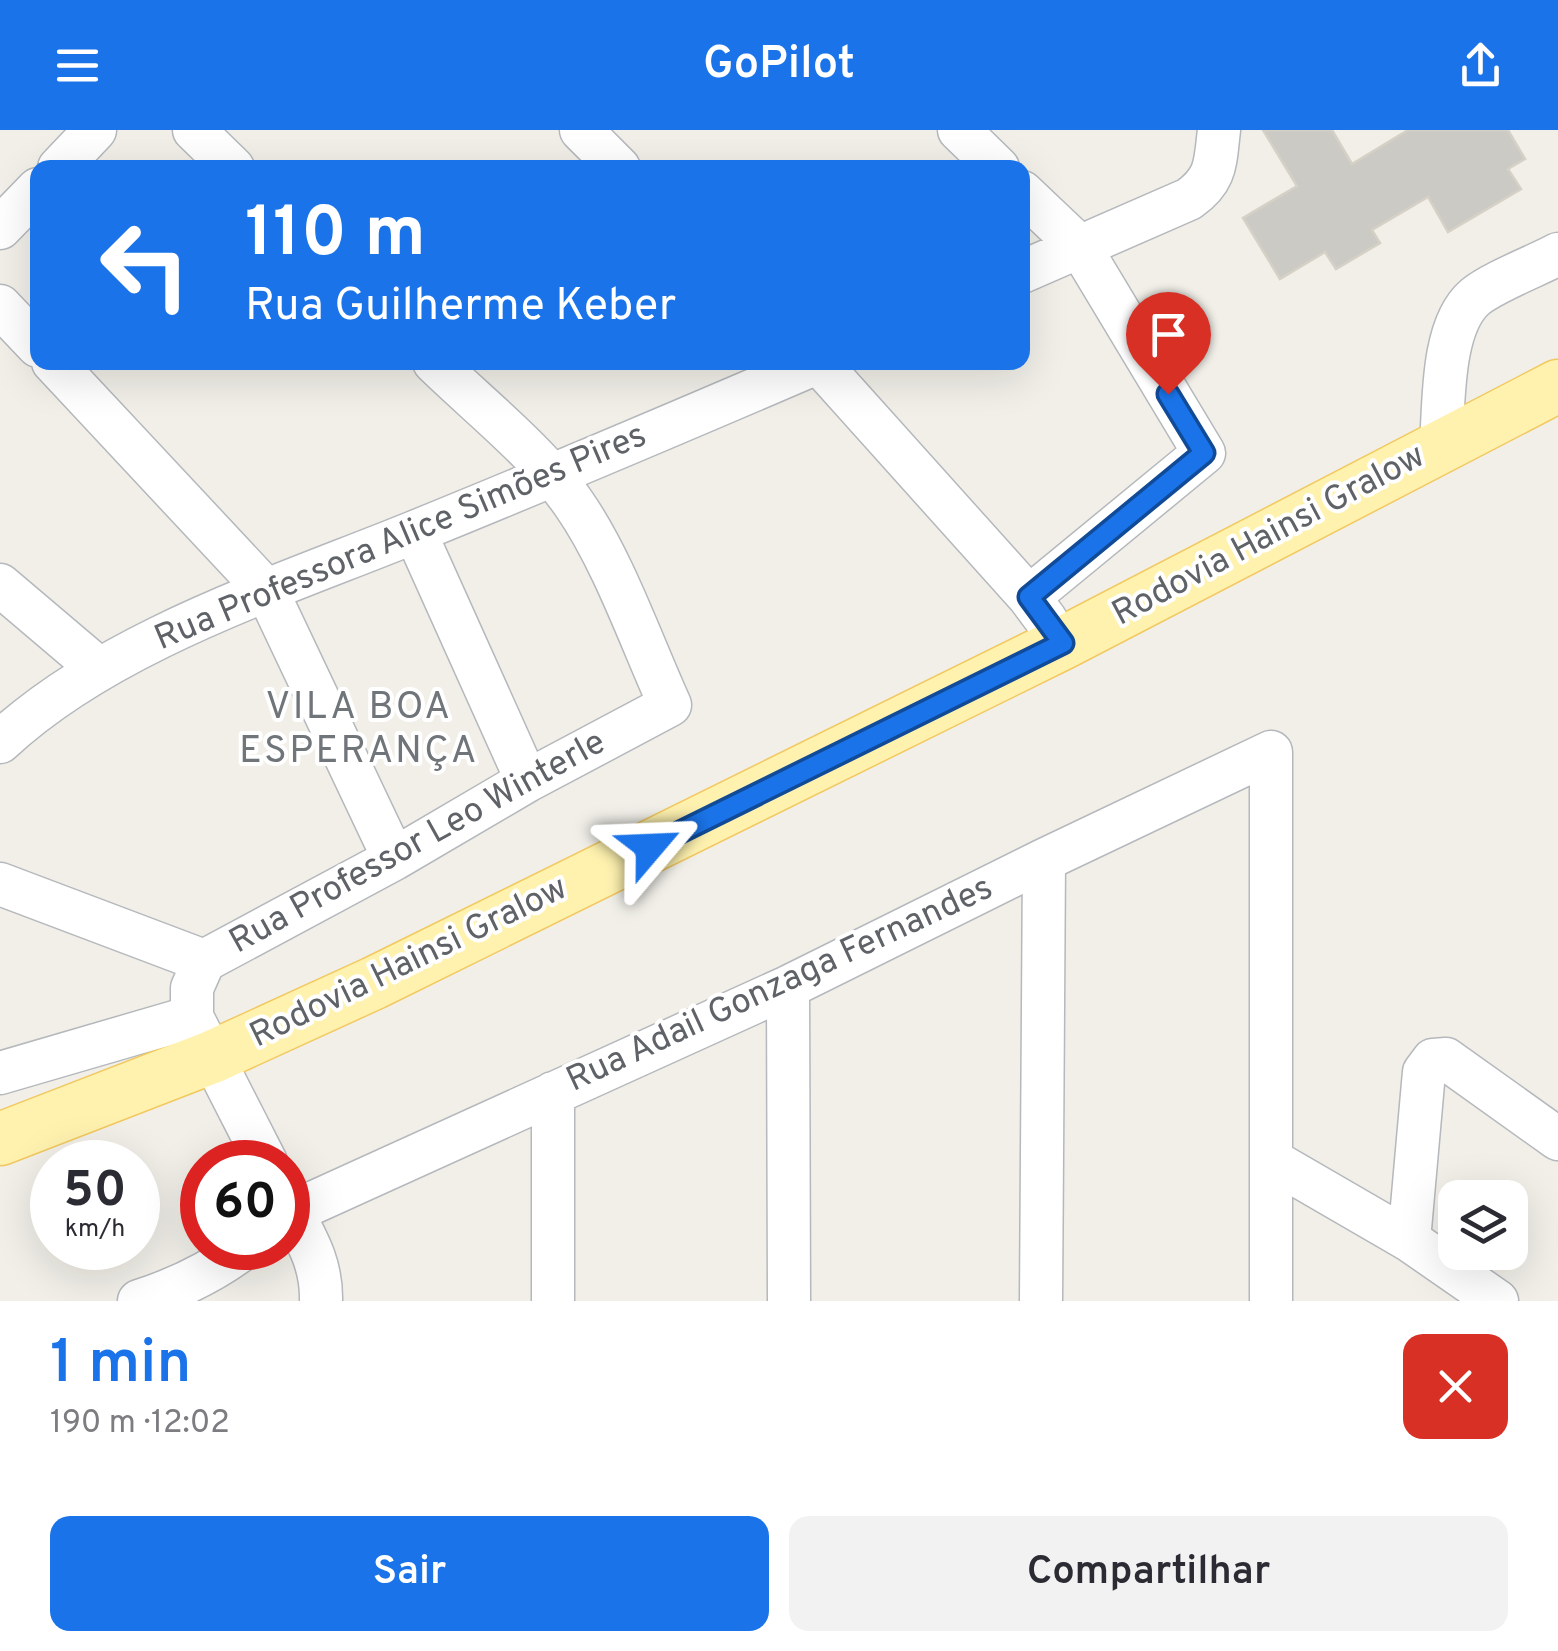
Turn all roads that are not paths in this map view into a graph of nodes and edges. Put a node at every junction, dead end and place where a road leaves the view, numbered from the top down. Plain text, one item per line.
1 (95, 130) edge
2 (194, 130) edge
3 (581, 130) edge
4 (959, 130) edge
5 (1219, 130) edge
6 (67, 160) edge
7 (224, 160) edge
8 (611, 160) edge
9 (990, 160) edge
10 (30, 198) edge
11 (1030, 200) edge
12 (0, 228) edge
13 (1080, 247) junction
14 (1558, 254) edge
15 (1030, 269) edge
16 (0, 306) edge
17 (30, 338) edge
18 (60, 370) edge
19 (442, 370) edge
20 (802, 370) edge
21 (824, 370) edge
22 (1558, 386) edge
23 (1441, 446) junction
24 (552, 476) junction
25 (415, 532) junction
26 (0, 585) edge
27 (267, 591) junction
28 (1029, 597) junction
29 (1063, 643) junction
30 (99, 669) junction
31 (0, 742) edge
32 (526, 780) junction
33 (394, 859) junction
34 (1044, 860) junction
35 (0, 884) edge
36 (204, 960) junction
37 (788, 988) junction
38 (202, 1037) junction
39 (0, 1073) edge
40 (553, 1093) junction
41 (0, 1139) edge
42 (1558, 1139) edge
43 (255, 1140) edge
44 (1271, 1160) junction
45 (310, 1201) edge
46 (1409, 1240) junction
47 (310, 1242) edge
48 (212, 1270) edge
49 (139, 1301) edge
50 (321, 1301) edge
51 (553, 1301) edge
52 (789, 1301) edge
53 (1041, 1301) edge
54 (1271, 1301) edge
55 (1497, 1301) edge

1 - 6 street
2 - 7 street
3 - 8 street
4 - 9 street
5 - 13 street
10 - 12 street
11 - 13 street
13 - 15 street
13 - 28 street
14 - 23 street
16 - 17 street
18 - 27 street
19 - 24 street
20 - 24 street, Rua Professora Alice Simões Pires
21 - 28 street
22 - 23 main road, Rodovia Hainsi Gralow
23 - 29 main road, Rodovia Hainsi Gralow
24 - 25 street, Rua Professora Alice Simões Pires
24 - 32 street, Rua Professor Leo Winterle
25 - 27 street, Rua Professora Alice Simões Pires
25 - 32 street
26 - 30 street
27 - 30 street, Rua Professora Alice Simões Pires
27 - 33 street
28 - 29 street
29 - 38 main road, Rodovia Hainsi Gralow
30 - 31 street, Rua Professora Alice Simões Pires
32 - 33 street, Rua Professor Leo Winterle
33 - 36 street, Rua Professor Leo Winterle
34 - 37 street, Rua Adail Gonzaga Fernandes
34 - 44 street, Rua Adail Gonzaga Fernandes
34 - 53 street
35 - 36 street
36 - 38 street, Rua Professor Leo Winterle
37 - 40 street, Rua Adail Gonzaga Fernandes
37 - 52 street
38 - 39 street
38 - 41 main road, Rodovia Hainsi Gralow
38 - 43 street
40 - 45 street, Rua Adail Gonzaga Fernandes
40 - 51 street
42 - 46 street
44 - 46 street
44 - 54 street
46 - 55 street
47 - 50 street
48 - 49 street

